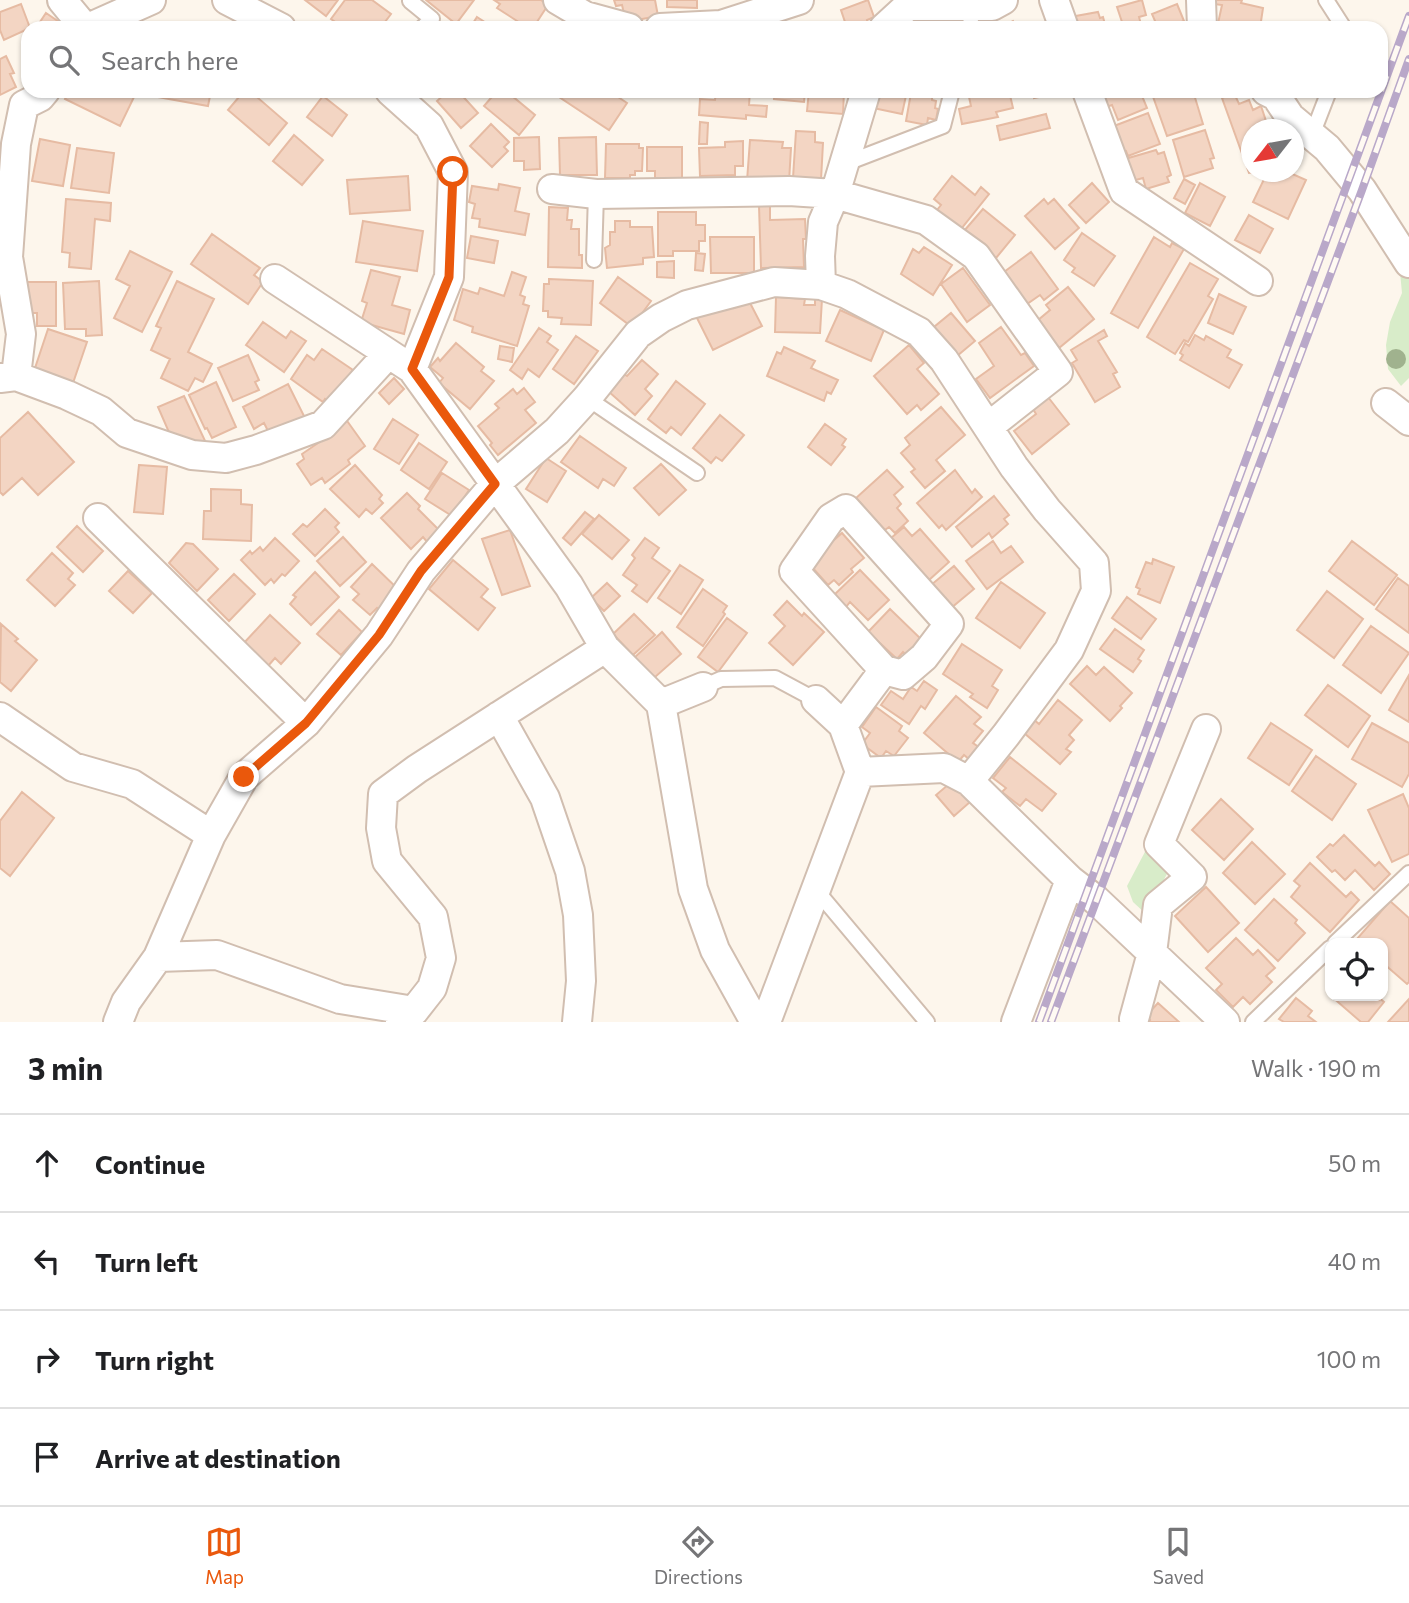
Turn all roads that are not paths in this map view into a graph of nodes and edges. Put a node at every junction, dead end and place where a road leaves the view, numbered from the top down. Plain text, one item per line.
1 (62, 0) edge
2 (151, 0) edge
3 (227, 0) edge
4 (558, 0) edge
5 (799, 0) edge
6 (1003, 0) edge
7 (1054, 0) edge
8 (1201, 0) edge
9 (1326, 0) edge
10 (410, 1) edge
11 (905, 3) edge
12 (600, 10) edge
13 (723, 13) edge
14 (971, 17) edge
15 (81, 21) edge
16 (103, 21) edge
17 (268, 21) edge
18 (430, 21) edge
19 (618, 21) edge
20 (689, 21) edge
21 (890, 21) edge
22 (1062, 21) edge
23 (1202, 21) edge
24 (1340, 21) edge
25 (38, 98) edge
26 (398, 98) edge
27 (864, 98) edge
28 (950, 98) edge
29 (1090, 98) edge
30 (1277, 98) edge
31 (1326, 98) edge
32 (1312, 135) junction
33 (8, 146) edge
34 (844, 164) junction
35 (552, 189) dead end
36 (596, 194) junction
37 (835, 194) junction
38 (594, 260) dead end
39 (1409, 263) edge
40 (275, 279) dead end
41 (1258, 281) dead end
42 (821, 285) junction
43 (388, 354) junction
44 (412, 369) junction
45 (8, 377) edge
46 (587, 398) junction
47 (1386, 403) dead end
48 (1409, 421) edge
49 (988, 427) junction
50 (697, 473) dead end
51 (495, 484) junction
52 (98, 518) dead end
53 (605, 649) junction
54 (884, 670) junction
55 (703, 687) joint
56 (816, 700) joint
57 (661, 704) junction
58 (499, 716) junction
59 (0, 717) edge
60 (306, 723) junction
61 (843, 725) junction
62 (1206, 729) dead end
63 (860, 772) junction
64 (968, 781) junction
65 (211, 835) junction
66 (1409, 873) edge
67 (1069, 880) junction
68 (817, 891) junction
69 (1340, 938) edge
70 (1152, 953) junction
71 (1325, 953) edge
72 (158, 957) junction
73 (407, 1017) edge
74 (1134, 1019) dead end
75 (118, 1022) edge
76 (577, 1022) edge
77 (755, 1022) edge
78 (766, 1022) edge
79 (927, 1022) edge
80 (1016, 1022) edge
81 (1225, 1022) edge
82 (1253, 1022) edge

1 - 15 street
2 - 16 street
3 - 17 street
4 - 12 street
5 - 13 street
6 - 14 street
7 - 22 street
8 - 23 street
9 - 24 lane
10 - 18 lane
11 - 14 street
11 - 21 street
12 - 19 street
13 - 20 street
25 - 33 street
26 - 44 street
27 - 34 street
28 - 34 lane
29 - 41 street
30 - 32 street
31 - 32 lane
32 - 39 street
33 - 45 street
34 - 37 street
35 - 36 street
36 - 37 street
36 - 38 lane
37 - 42 street
37 - 49 street
40 - 43 street
42 - 46 street
42 - 49 street
43 - 44 street
43 - 45 street
44 - 51 street
46 - 50 lane
46 - 51 street
47 - 48 street
49 - 64 street
51 - 53 street
51 - 60 street
52 - 60 street
53 - 57 street
53 - 58 street
54 - 54 street
54 - 61 street
55 - 56 lane
55 - 57 street
56 - 61 street
57 - 77 street
58 - 73 street
58 - 76 street
59 - 65 street
60 - 65 street
61 - 63 street
62 - 70 street
63 - 64 street
63 - 68 street
64 - 67 street
65 - 72 street
66 - 69 lane
67 - 70 street
67 - 80 street
68 - 78 street
68 - 79 lane
70 - 74 street
70 - 81 street
71 - 82 lane
72 - 73 street
72 - 75 street

